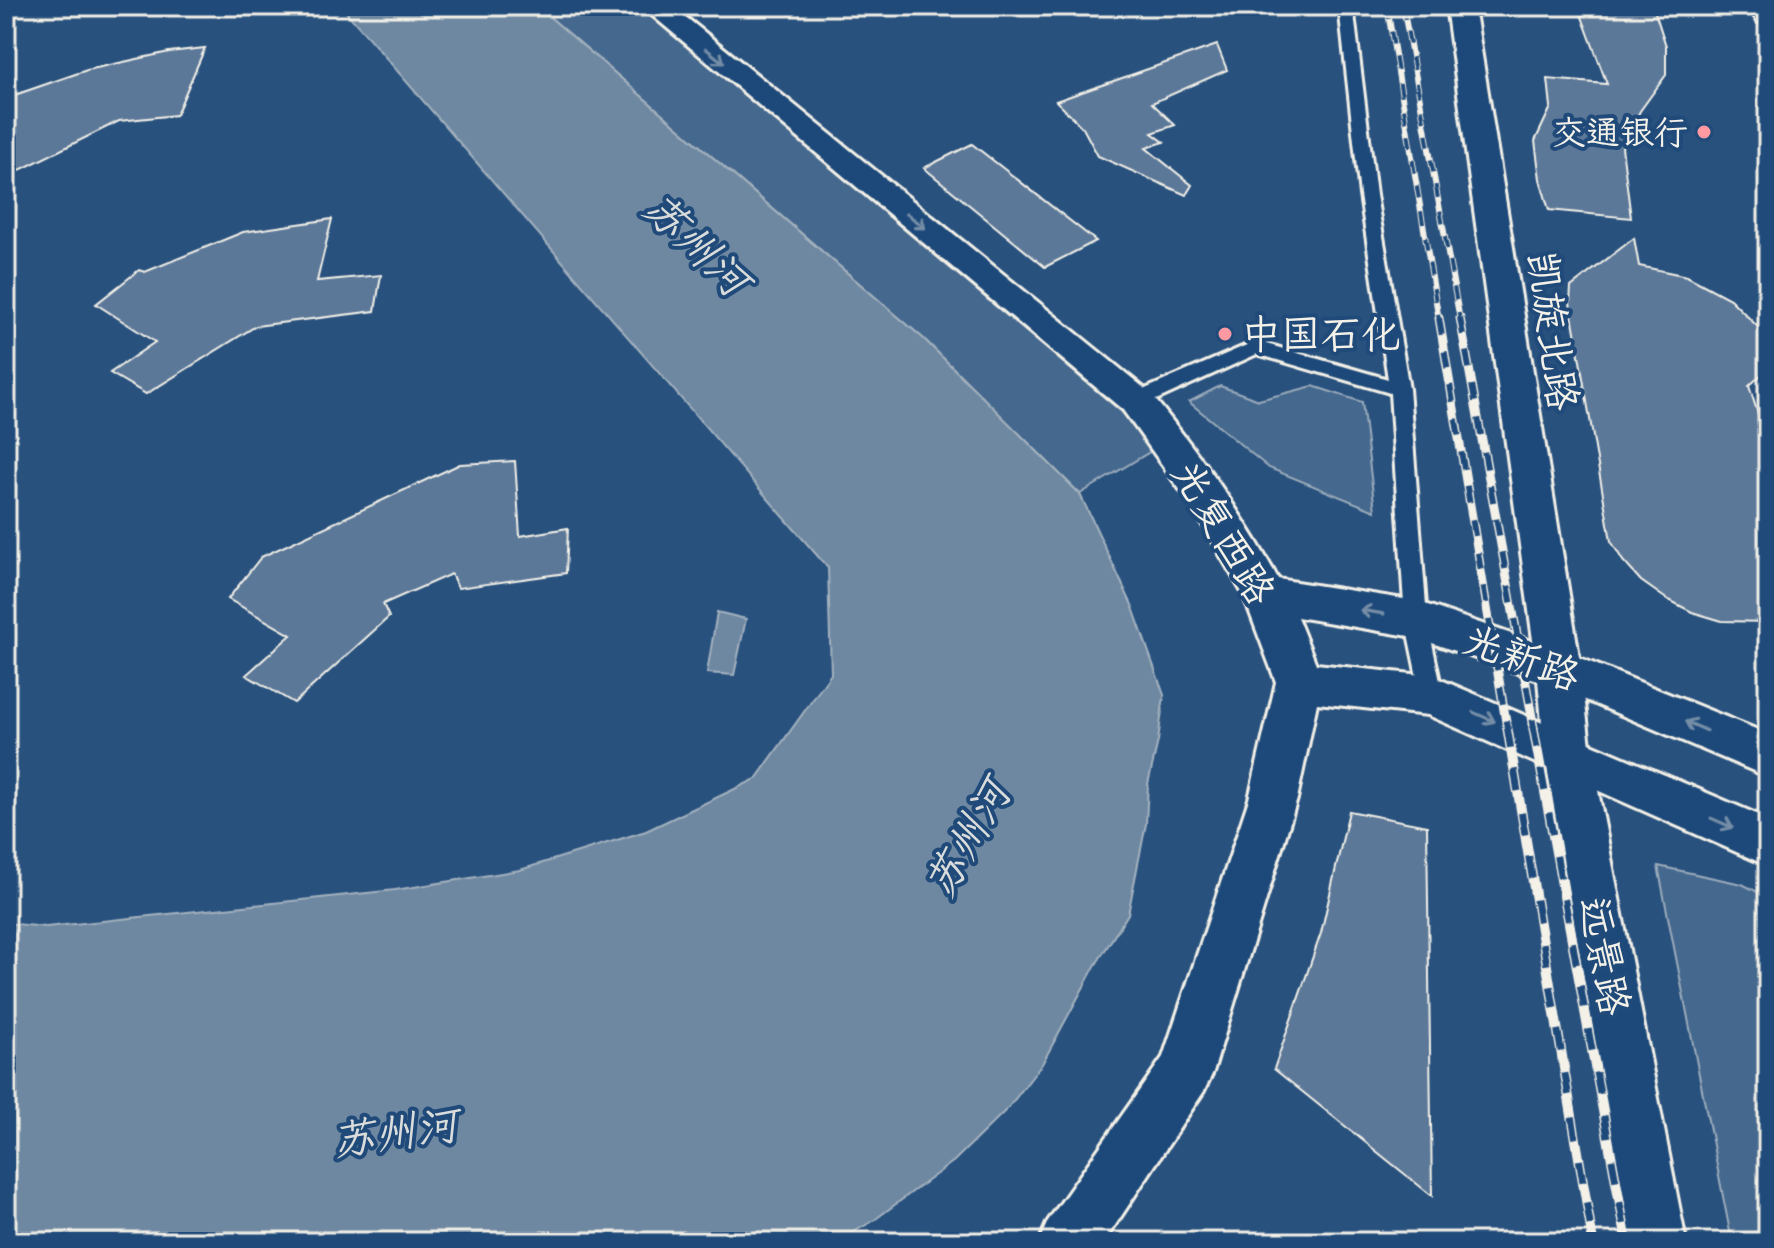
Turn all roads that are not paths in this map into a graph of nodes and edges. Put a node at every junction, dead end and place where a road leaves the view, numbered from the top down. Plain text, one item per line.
1 (655, 6) edge
2 (1346, 6) edge
3 (1460, 6) edge
4 (1762, 6) edge
5 (1768, 16) edge
6 (1399, 389) junction
7 (1136, 401) junction
8 (1265, 594) junction
9 (1416, 619) junction
10 (1559, 669) junction
11 (1299, 682) junction
12 (1432, 696) junction
13 (1568, 755) junction
14 (1768, 756) edge
15 (1768, 843) edge
16 (1069, 1242) edge
17 (1658, 1242) edge

1 -> 7 street, 光复西路
2 - 6 lane
3 - 10 street, 凯旋北路
4 - 5 main road
6 - 7 lane
6 - 9 lane
7 - 8 street, 光复西路
9 -> 8 main road, 光新路
8 - 11 main road, 光复西路
9 - 10 main road, 光新路
9 - 12 lane
10 - 13 street, 远景路
14 -> 10 main road, 光新路
11 - 12 main road, 光新路
11 - 16 main road
12 -> 13 main road, 光新路
13 -> 15 main road, 光新路
13 - 17 street, 远景路

